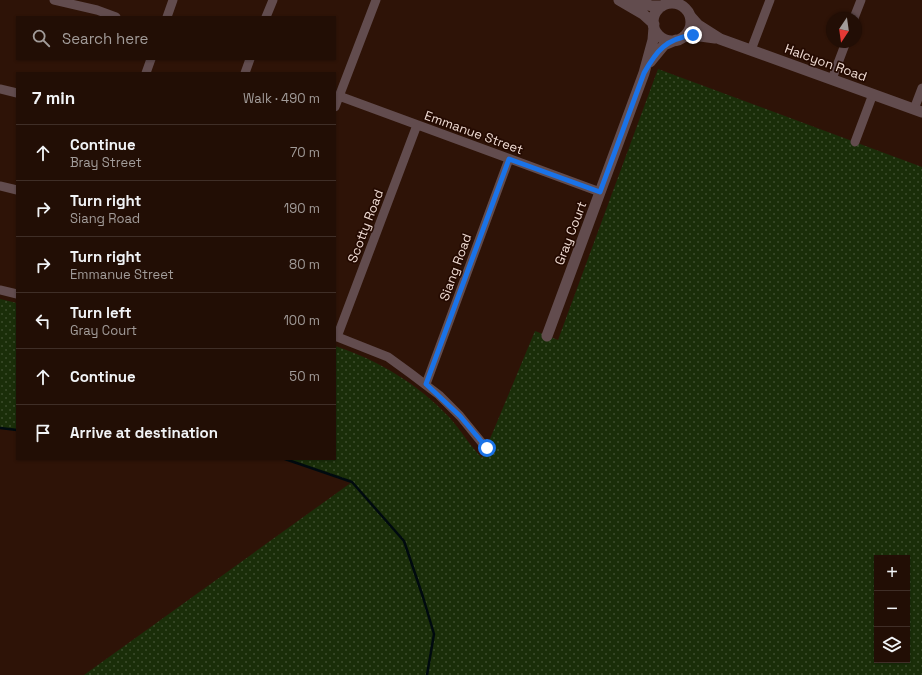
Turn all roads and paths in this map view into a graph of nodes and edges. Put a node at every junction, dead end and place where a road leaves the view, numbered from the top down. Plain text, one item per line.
1 (54, 0) edge
2 (173, 0) edge
3 (273, 0) edge
4 (376, 0) edge
5 (619, 0) edge
6 (627, 0) edge
7 (770, 0) edge
8 (861, 0) edge
9 (667, 3) edge
10 (687, 9) edge
11 (856, 12) edge
12 (113, 16) edge
13 (167, 16) edge
14 (266, 16) edge
15 (654, 25) junction
16 (681, 38) junction
17 (720, 38) junction
18 (844, 48) edge
19 (751, 50) junction
20 (151, 60) edge
21 (250, 60) edge
22 (146, 72) edge
23 (245, 72) edge
24 (644, 73) junction
25 (832, 79) junction
26 (922, 88) edge
27 (0, 89) edge
28 (16, 93) edge
29 (873, 94) junction
30 (339, 96) junction
31 (336, 105) edge
32 (918, 111) edge
33 (417, 125) junction
34 (855, 142) dead end
35 (509, 159) junction
36 (0, 186) edge
37 (16, 190) edge
38 (600, 192) junction
39 (0, 290) edge
40 (16, 294) edge
41 (336, 336) edge
42 (547, 336) dead end
43 (426, 384) junction
44 (487, 448) dead end

1 - 12 street
2 - 13 street
3 - 14 street
4 - 30 street
5 - 15 street
6 - 9 street
7 - 19 street
8 - 11 street
9 - 10 street
9 - 15 street
10 - 16 street
10 - 17 street
15 - 16 street
15 - 24 street
16 - 17 street
16 - 24 street
17 - 19 street, Halcyon Road
18 - 25 street
19 - 25 street, Halcyon Road
20 - 22 street
21 - 23 street
24 - 38 street, Gray Court
25 - 29 street, Halcyon Road
26 - 32 street
27 - 28 street
29 - 32 street, Halcyon Road
29 - 34 street
30 - 31 street
30 - 33 street, Emmanue Street
33 - 35 street, Emmanue Street
33 - 41 street, Scotty Road
35 - 38 street, Emmanue Street
35 - 43 street, Siang Road
36 - 37 street
38 - 42 street, Gray Court
39 - 40 street
41 - 43 street
43 - 44 street

